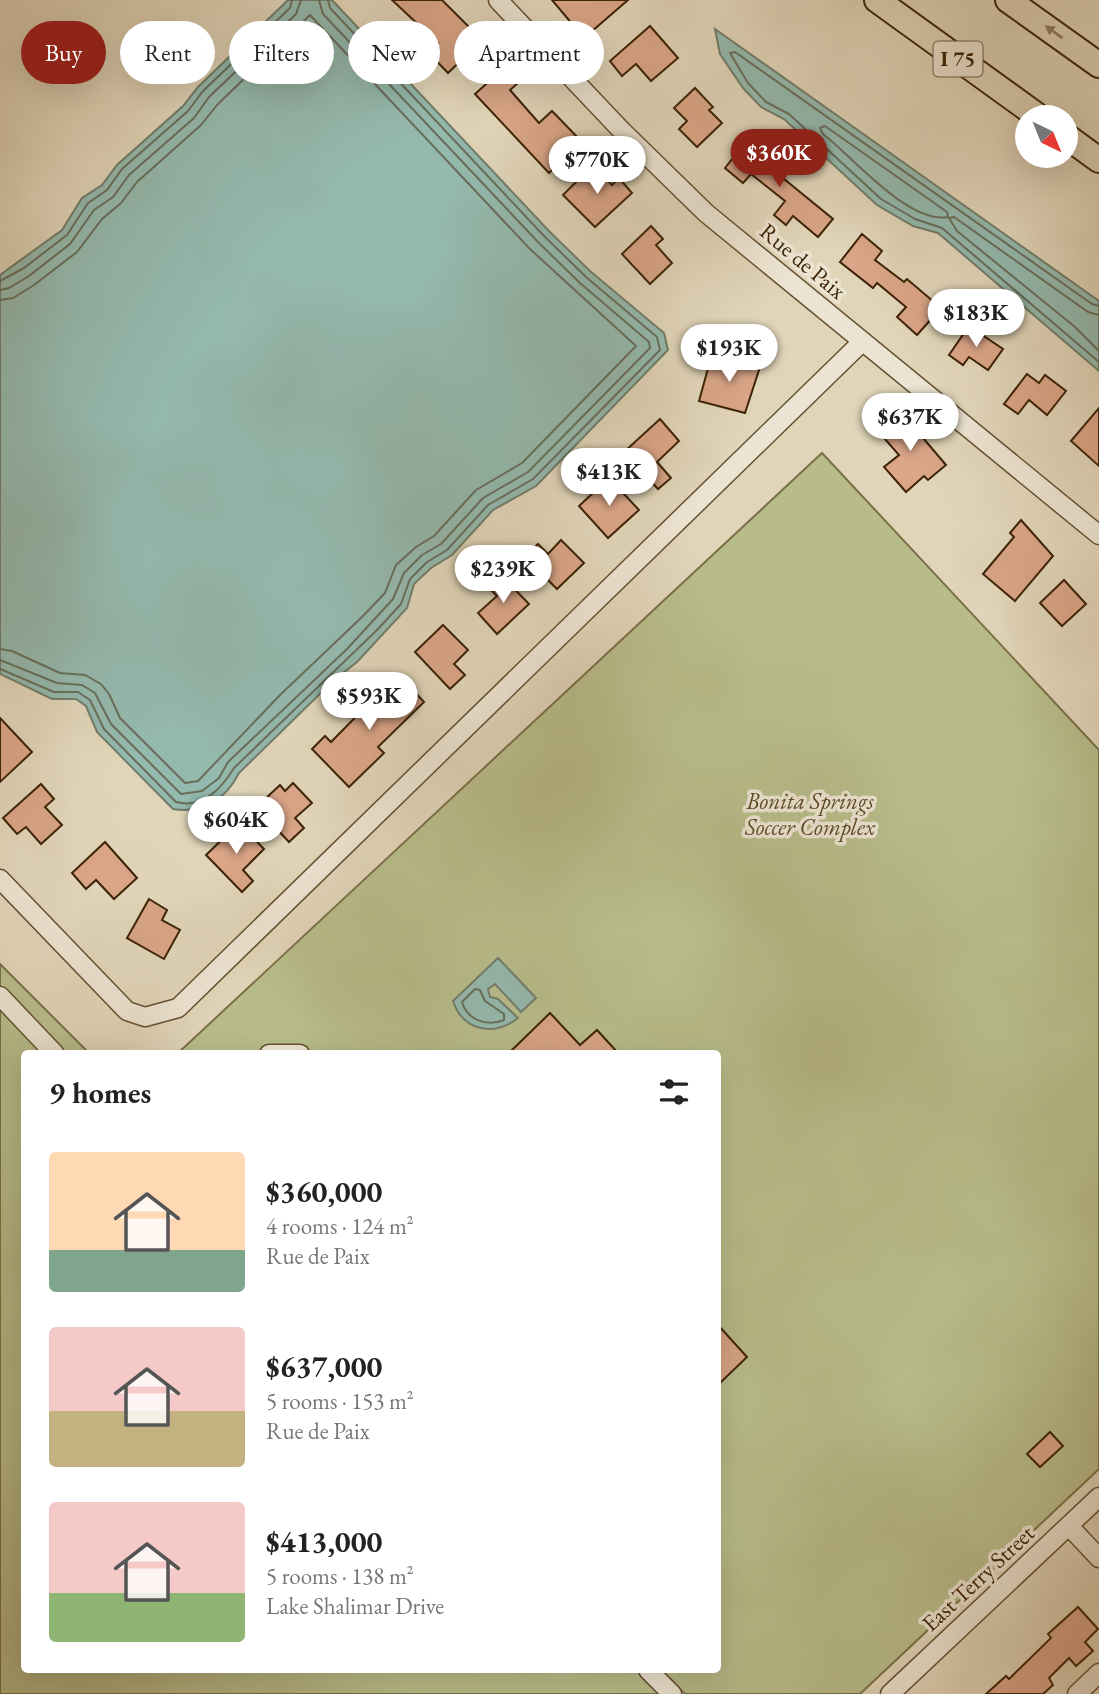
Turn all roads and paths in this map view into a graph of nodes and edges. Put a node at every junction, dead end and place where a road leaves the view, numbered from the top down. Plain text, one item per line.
1 (498, 0) edge
2 (877, 0) edge
3 (1008, 0) edge
4 (1099, 65) edge
5 (1023, 105) edge
6 (1078, 145) edge
7 (1099, 160) edge
8 (862, 342) junction
9 (1099, 535) edge
10 (0, 879) edge
11 (0, 996) edge
12 (51, 1050) edge
13 (1099, 1497) edge
14 (1069, 1525) junction
15 (1099, 1558) edge
16 (651, 1673) edge
17 (1099, 1673) edge
18 (672, 1694) edge
19 (890, 1694) edge
20 (1077, 1694) edge

1 - 8 street, Rue de Paix
2 - 5 highway, I 75
4 -> 3 highway
6 - 7 highway
8 - 9 street, Rue de Paix
8 - 10 street
11 - 12 street
13 - 14 street, East Terry Street
14 - 15 street
14 - 19 street, East Terry Street
16 - 18 street
17 - 20 street

